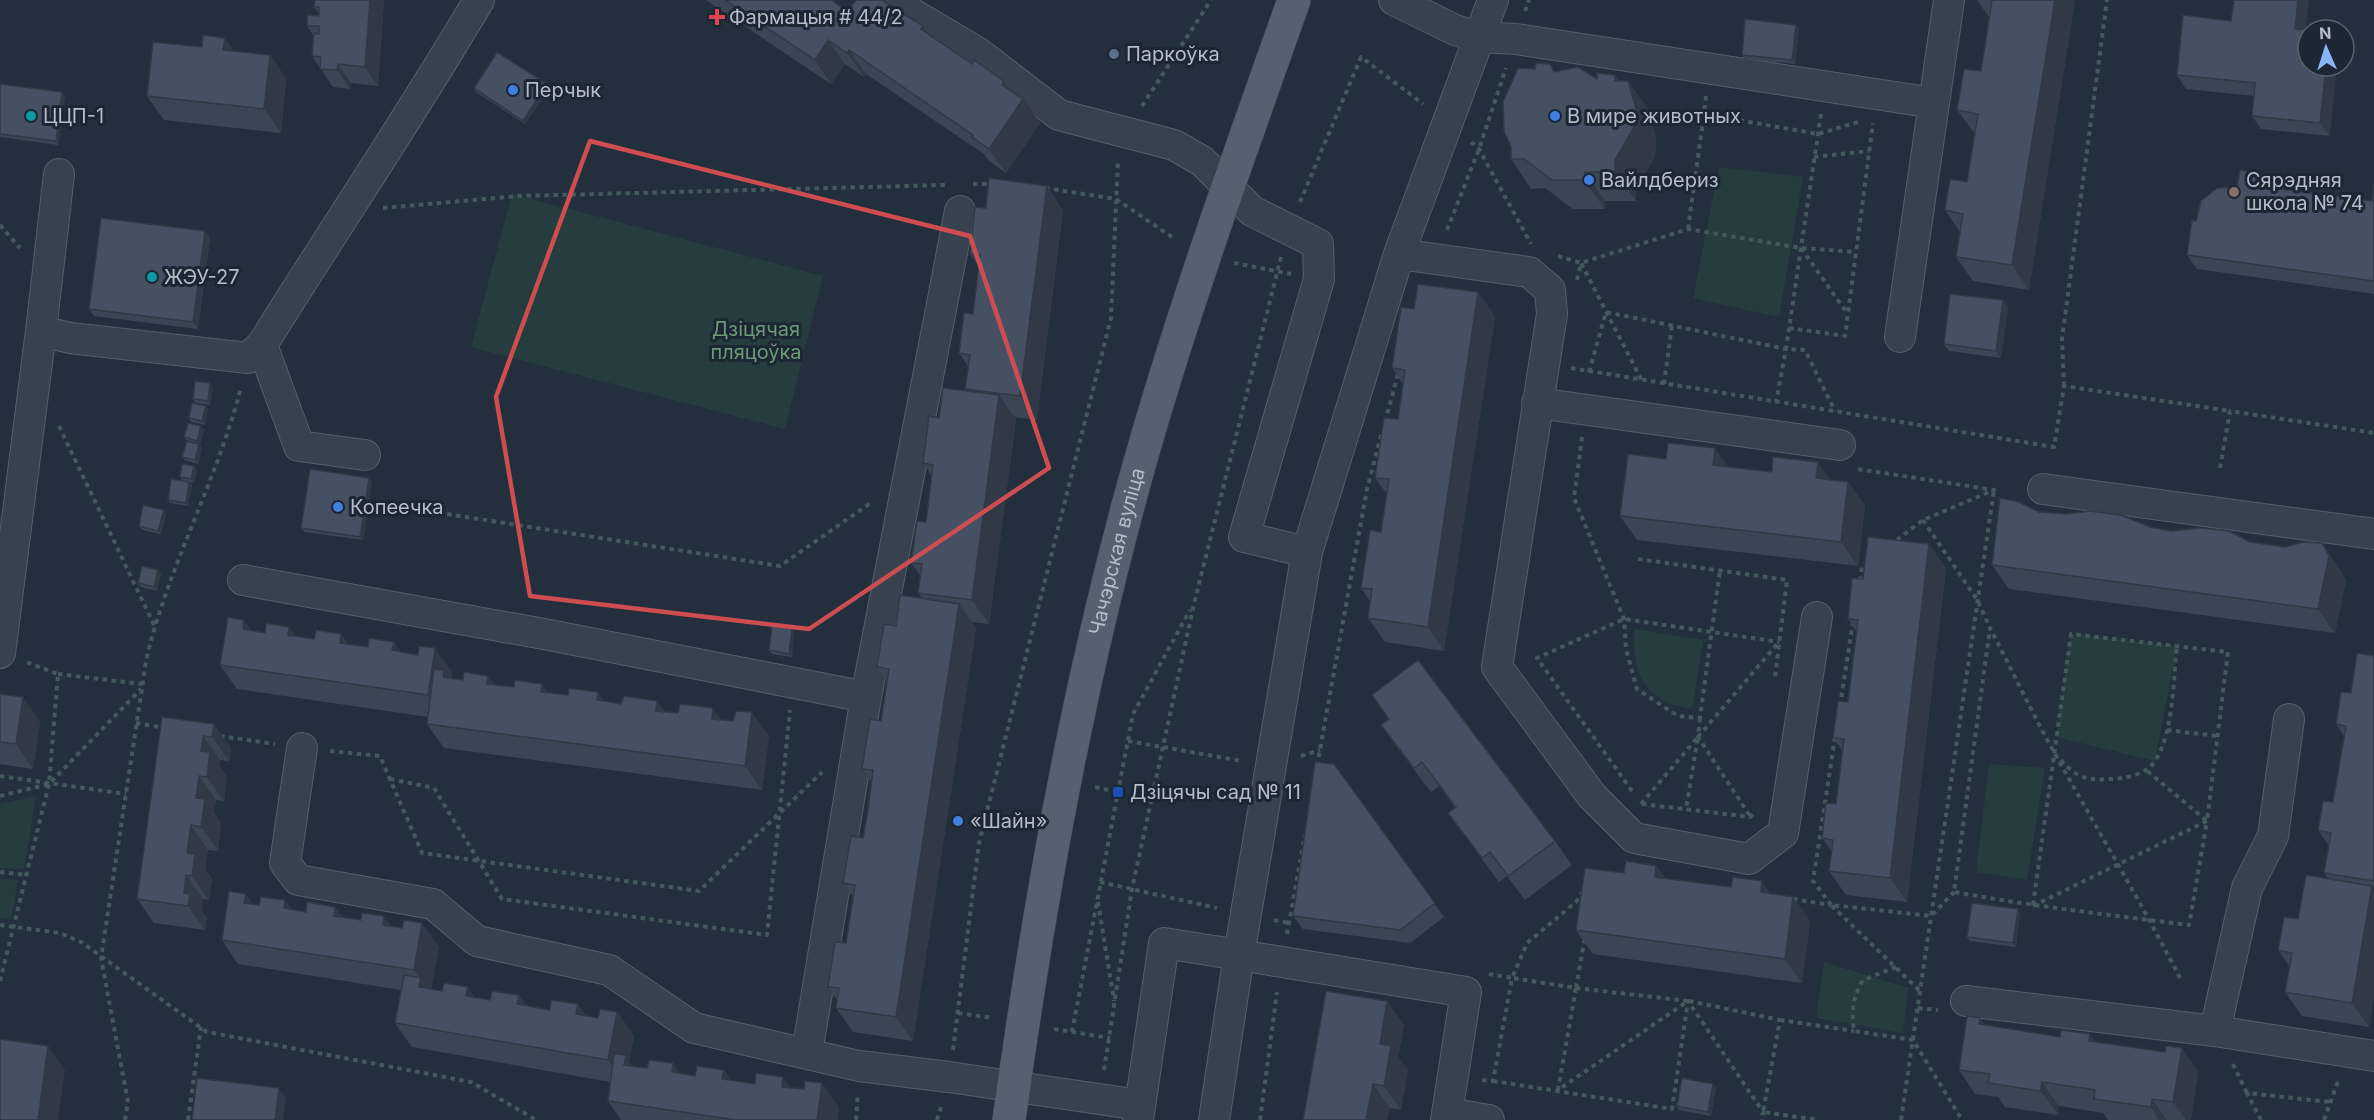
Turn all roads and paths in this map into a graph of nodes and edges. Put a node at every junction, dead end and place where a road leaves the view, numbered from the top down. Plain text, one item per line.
1 (479, 0) edge
2 (889, 0) edge
3 (1211, 0) edge
4 (1294, 0) edge
5 (1395, 0) edge
6 (1494, 0) edge
7 (1949, 0) edge
8 (2108, 0) edge
9 (1479, 36) junction
10 (1508, 63) dead end
11 (1707, 89) dead end
12 (1934, 103) junction
13 (1832, 111) dead end
14 (1704, 114) junction
15 (1125, 133) junction
16 (1818, 134) junction
17 (1479, 148) junction
18 (1869, 151) junction
19 (1814, 157) junction
20 (59, 174) dead end
21 (1000, 184) edge
22 (1035, 187) edge
23 (1228, 187) junction
24 (960, 193) junction
25 (1116, 199) junction
26 (345, 211) junction
27 (1688, 229) junction
28 (1172, 237) dead end
29 (1523, 248) dead end
30 (1801, 248) junction
31 (1856, 252) junction
32 (1399, 254) junction
33 (1553, 255) dead end
34 (1432, 259) junction
35 (1581, 262) junction
36 (1576, 285) dead end
37 (1606, 312) junction
38 (1848, 314) junction
39 (1672, 325) junction
40 (1789, 328) junction
41 (41, 331) junction
42 (1900, 338) dead end
43 (1786, 349) junction
44 (255, 351) junction
45 (1400, 366) edge
46 (1568, 368) dead end
47 (1589, 372) junction
48 (1642, 381) junction
49 (1664, 384) junction
50 (2064, 386) junction
51 (1776, 402) junction
52 (1537, 403) junction
53 (2230, 411) junction
54 (1836, 412) junction
55 (55, 417) dead end
56 (1583, 428) dead end
57 (2374, 433) edge
58 (364, 455) dead end
59 (1847, 457) joint
60 (2220, 468) dead end
61 (909, 477) junction
62 (2043, 489) dead end
63 (1994, 490) junction
64 (376, 503) dead end
65 (1923, 520) junction
66 (2374, 534) edge
67 (1888, 546) edge
68 (1307, 552) junction
69 (1638, 559) edge
70 (1871, 559) edge
71 (1720, 570) junction
72 (243, 580) dead end
73 (1858, 589) edge
74 (1978, 601) junction
75 (1194, 604) dead end
76 (1855, 613) edge
77 (1817, 617) dead end
78 (1624, 619) junction
79 (156, 628) junction
80 (1990, 628) junction
81 (1712, 633) junction
82 (1779, 642) junction
83 (2177, 646) junction
84 (0, 653) edge
85 (58, 674) junction
86 (793, 683) junction
87 (142, 686) junction
88 (1774, 686) dead end
89 (866, 697) junction
90 (1700, 718) junction
91 (1838, 718) edge
92 (2289, 719) dead end
93 (136, 723) junction
94 (172, 729) edge
95 (1836, 729) edge
96 (2167, 730) junction
97 (860, 735) junction
98 (219, 736) dead end
99 (2217, 736) junction
100 (1698, 737) junction
101 (1128, 741) junction
102 (302, 748) junction
103 (1320, 750) junction
104 (2054, 753) junction
105 (1271, 767) junction
106 (2146, 770) junction
107 (1316, 773) edge
108 (0, 776) edge
109 (390, 779) junction
110 (49, 784) junction
111 (126, 794) junction
112 (0, 796) edge
113 (1641, 804) junction
114 (1686, 809) dead end
115 (1758, 809) dead end
116 (780, 813) junction
117 (1750, 817) junction
118 (2207, 821) junction
119 (1306, 831) edge
120 (479, 861) junction
121 (2120, 865) junction
122 (0, 872) edge
123 (27, 875) junction
124 (1100, 882) junction
125 (1587, 886) edge
126 (1954, 892) junction
127 (1097, 898) junction
128 (1784, 898) edge
129 (1831, 905) junction
130 (2033, 906) junction
131 (1246, 914) junction
132 (1931, 916) junction
133 (2148, 920) junction
134 (1289, 923) junction
135 (0, 925) edge
136 (14, 927) junction
137 (1586, 934) edge
138 (1239, 955) junction
139 (101, 958) junction
140 (1282, 961) junction
141 (1896, 967) junction
142 (2180, 978) dead end
143 (0, 981) edge
144 (1576, 988) junction
145 (1920, 990) junction
146 (1688, 1001) junction
147 (1966, 1001) dead end
148 (1115, 1007) dead end
149 (958, 1012) junction
150 (993, 1018) dead end
151 (1780, 1020) junction
152 (201, 1028) junction
153 (1053, 1029) dead end
154 (1854, 1030) junction
155 (2215, 1030) junction
156 (1072, 1032) junction
157 (1110, 1038) dead end
158 (1913, 1040) junction
159 (807, 1053) junction
160 (953, 1053) dead end
161 (2374, 1056) edge
162 (1493, 1082) dead end
163 (1014, 1088) junction
164 (1558, 1090) junction
165 (2330, 1102) dead end
166 (1763, 1112) junction
167 (1139, 1113) edge
168 (1446, 1117) edge
169 (125, 1120) edge
170 (188, 1120) edge
171 (536, 1120) edge
172 (1010, 1120) edge
173 (1214, 1120) edge
174 (1260, 1120) edge
175 (1489, 1120) edge
176 (1762, 1120) edge
177 (1818, 1120) edge
178 (1901, 1120) edge
179 (1962, 1120) edge
180 (2261, 1120) edge

1 - 26 lane
2 - 15 lane
3 - 15 path
4 - 23 main road, Чачэрская вуліца
5 - 9 lane
6 - 9 lane
7 - 12 lane
8 - 50 path
9 - 12 lane
9 - 32 lane
10 - 17 path
11 - 14 path
12 - 42 lane
13 - 16 path
14 - 16 path
14 - 27 path
15 - 23 lane
15 - 25 path
16 - 18 path
16 - 19 path
17 - 29 path
17 - 34 path
18 - 19 path
18 - 31 path
19 - 30 path
20 - 41 lane
21 - 24 path
22 - 25 path
23 - 68 lane
23 - 163 main road, Чачэрская вуліца
24 - 26 path
24 - 61 lane
25 - 28 path
25 - 149 path
26 - 44 lane
27 - 30 path
27 - 35 path
30 - 31 path
30 - 38 path
30 - 40 path
31 - 38 path
32 - 34 lane
32 - 68 lane
33 - 35 path
34 - 52 lane
35 - 36 path
35 - 37 path
37 - 39 path
37 - 47 path
37 - 48 path
38 - 40 path
39 - 43 path
39 - 49 path
40 - 43 path
41 - 44 lane
41 - 84 lane
43 - 51 path
43 - 54 path
44 - 58 lane
44 - 79 path
45 - 103 path
46 - 47 path
47 - 48 path
48 - 49 path
49 - 51 path
50 - 53 path
50 - 54 path
51 - 54 path
52 - 59 lane
52 - 77 lane
53 - 57 path
53 - 60 path
55 - 79 path
56 - 78 path
59 - 63 path
61 - 64 path
61 - 89 lane
62 - 66 lane
63 - 65 path
63 - 74 path
65 - 67 path
65 - 74 path
68 - 105 lane
69 - 71 path
70 - 73 path
71 - 81 path
71 - 82 path
72 - 86 lane
74 - 80 path
74 - 132 path
75 - 101 path
76 - 91 path
78 - 81 path
78 - 90 path
78 - 113 path
79 - 87 path
80 - 104 path
80 - 126 path
81 - 82 path
81 - 90 path
82 - 88 path
82 - 100 path
83 - 96 path
83 - 99 path
83 - 104 path
84 - 85 path
85 - 87 path
85 - 110 path
86 - 89 lane
86 - 116 path
87 - 93 path
87 - 110 path
89 - 97 lane
90 - 100 path
92 - 155 lane
93 - 94 path
93 - 111 path
95 - 129 path
96 - 99 path
96 - 106 path
97 - 116 path
97 - 159 lane
98 - 102 path
99 - 118 path
100 - 113 path
100 - 114 path
100 - 117 path
101 - 105 path
101 - 124 path
102 - 109 path
102 - 159 lane
103 - 105 path
103 - 107 path
104 - 106 path
104 - 121 path
104 - 130 path
105 - 131 lane
106 - 118 path
108 - 110 path
109 - 120 path
109 - 120 path
110 - 111 path
110 - 112 path
110 - 123 path
111 - 139 path
113 - 117 path
115 - 117 path
116 - 120 path
116 - 120 path
118 - 121 path
118 - 133 path
119 - 134 path
121 - 130 path
121 - 133 path
122 - 123 path
123 - 136 path
124 - 127 path
124 - 131 path
125 - 144 path
126 - 130 path
126 - 132 path
127 - 148 path
127 - 156 path
128 - 129 path
129 - 132 path
129 - 141 path
130 - 133 path
131 - 134 path
131 - 138 lane
132 - 145 path
133 - 142 path
134 - 140 path
135 - 136 path
136 - 139 path
136 - 143 path
137 - 144 path
138 - 140 lane
138 - 167 lane
138 - 173 lane
139 - 152 path
139 - 169 path
140 - 168 lane
140 - 174 path
141 - 145 path
141 - 154 path
144 - 146 path
144 - 164 path
145 - 158 path
146 - 151 path
146 - 164 path
146 - 164 path
146 - 166 path
147 - 155 lane
149 - 150 path
149 - 160 path
151 - 154 path
151 - 166 path
152 - 170 path
152 - 171 path
153 - 156 path
154 - 158 path
155 - 161 lane
156 - 157 path
158 - 178 path
158 - 179 path
159 - 163 lane
162 - 164 path
163 - 167 lane
163 - 172 main road, Чачэрская вуліца
165 - 180 path
166 - 176 path
166 - 177 path
168 - 175 lane

